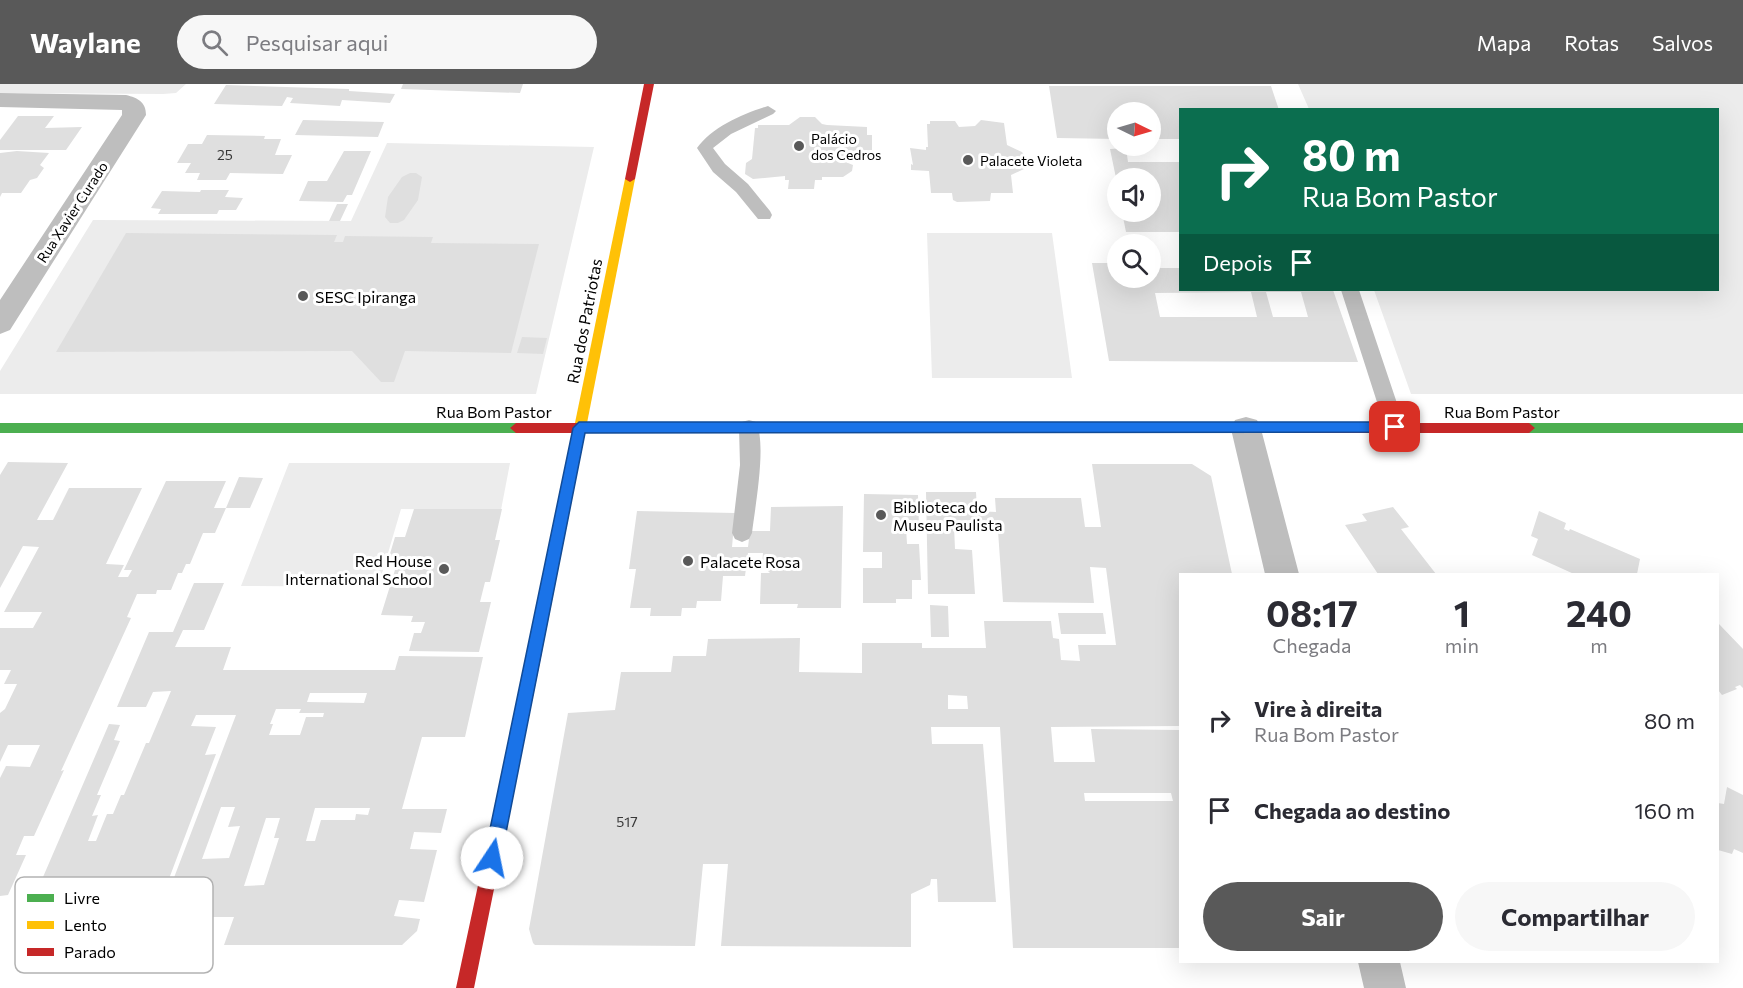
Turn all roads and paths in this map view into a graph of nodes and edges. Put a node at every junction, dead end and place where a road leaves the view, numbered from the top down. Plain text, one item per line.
1 (649, 84) edge
2 (0, 100) edge
3 (768, 111) dead end
4 (764, 215) dead end
5 (1350, 291) edge
6 (0, 323) edge
7 (1395, 427) junction
8 (0, 428) edge
9 (579, 428) junction
10 (749, 428) junction
11 (1743, 428) edge
12 (1246, 429) junction
13 (742, 533) dead end
14 (1282, 573) edge
15 (1379, 963) edge
16 (465, 988) edge
17 (1386, 988) edge

1 - 9 main road, Rua dos Patriotas
2 - 6 street, Rua Xavier Curado
3 - 4 lane
5 - 7 lane
7 - 11 main road, Rua Bom Pastor
7 - 12 main road, Rua Bom Pastor
8 - 9 main road, Rua Bom Pastor
9 - 10 main road, Rua Bom Pastor
9 - 16 main road, Rua dos Patriotas
10 - 12 main road, Rua Bom Pastor
10 - 13 lane
12 - 14 street
15 - 17 street

